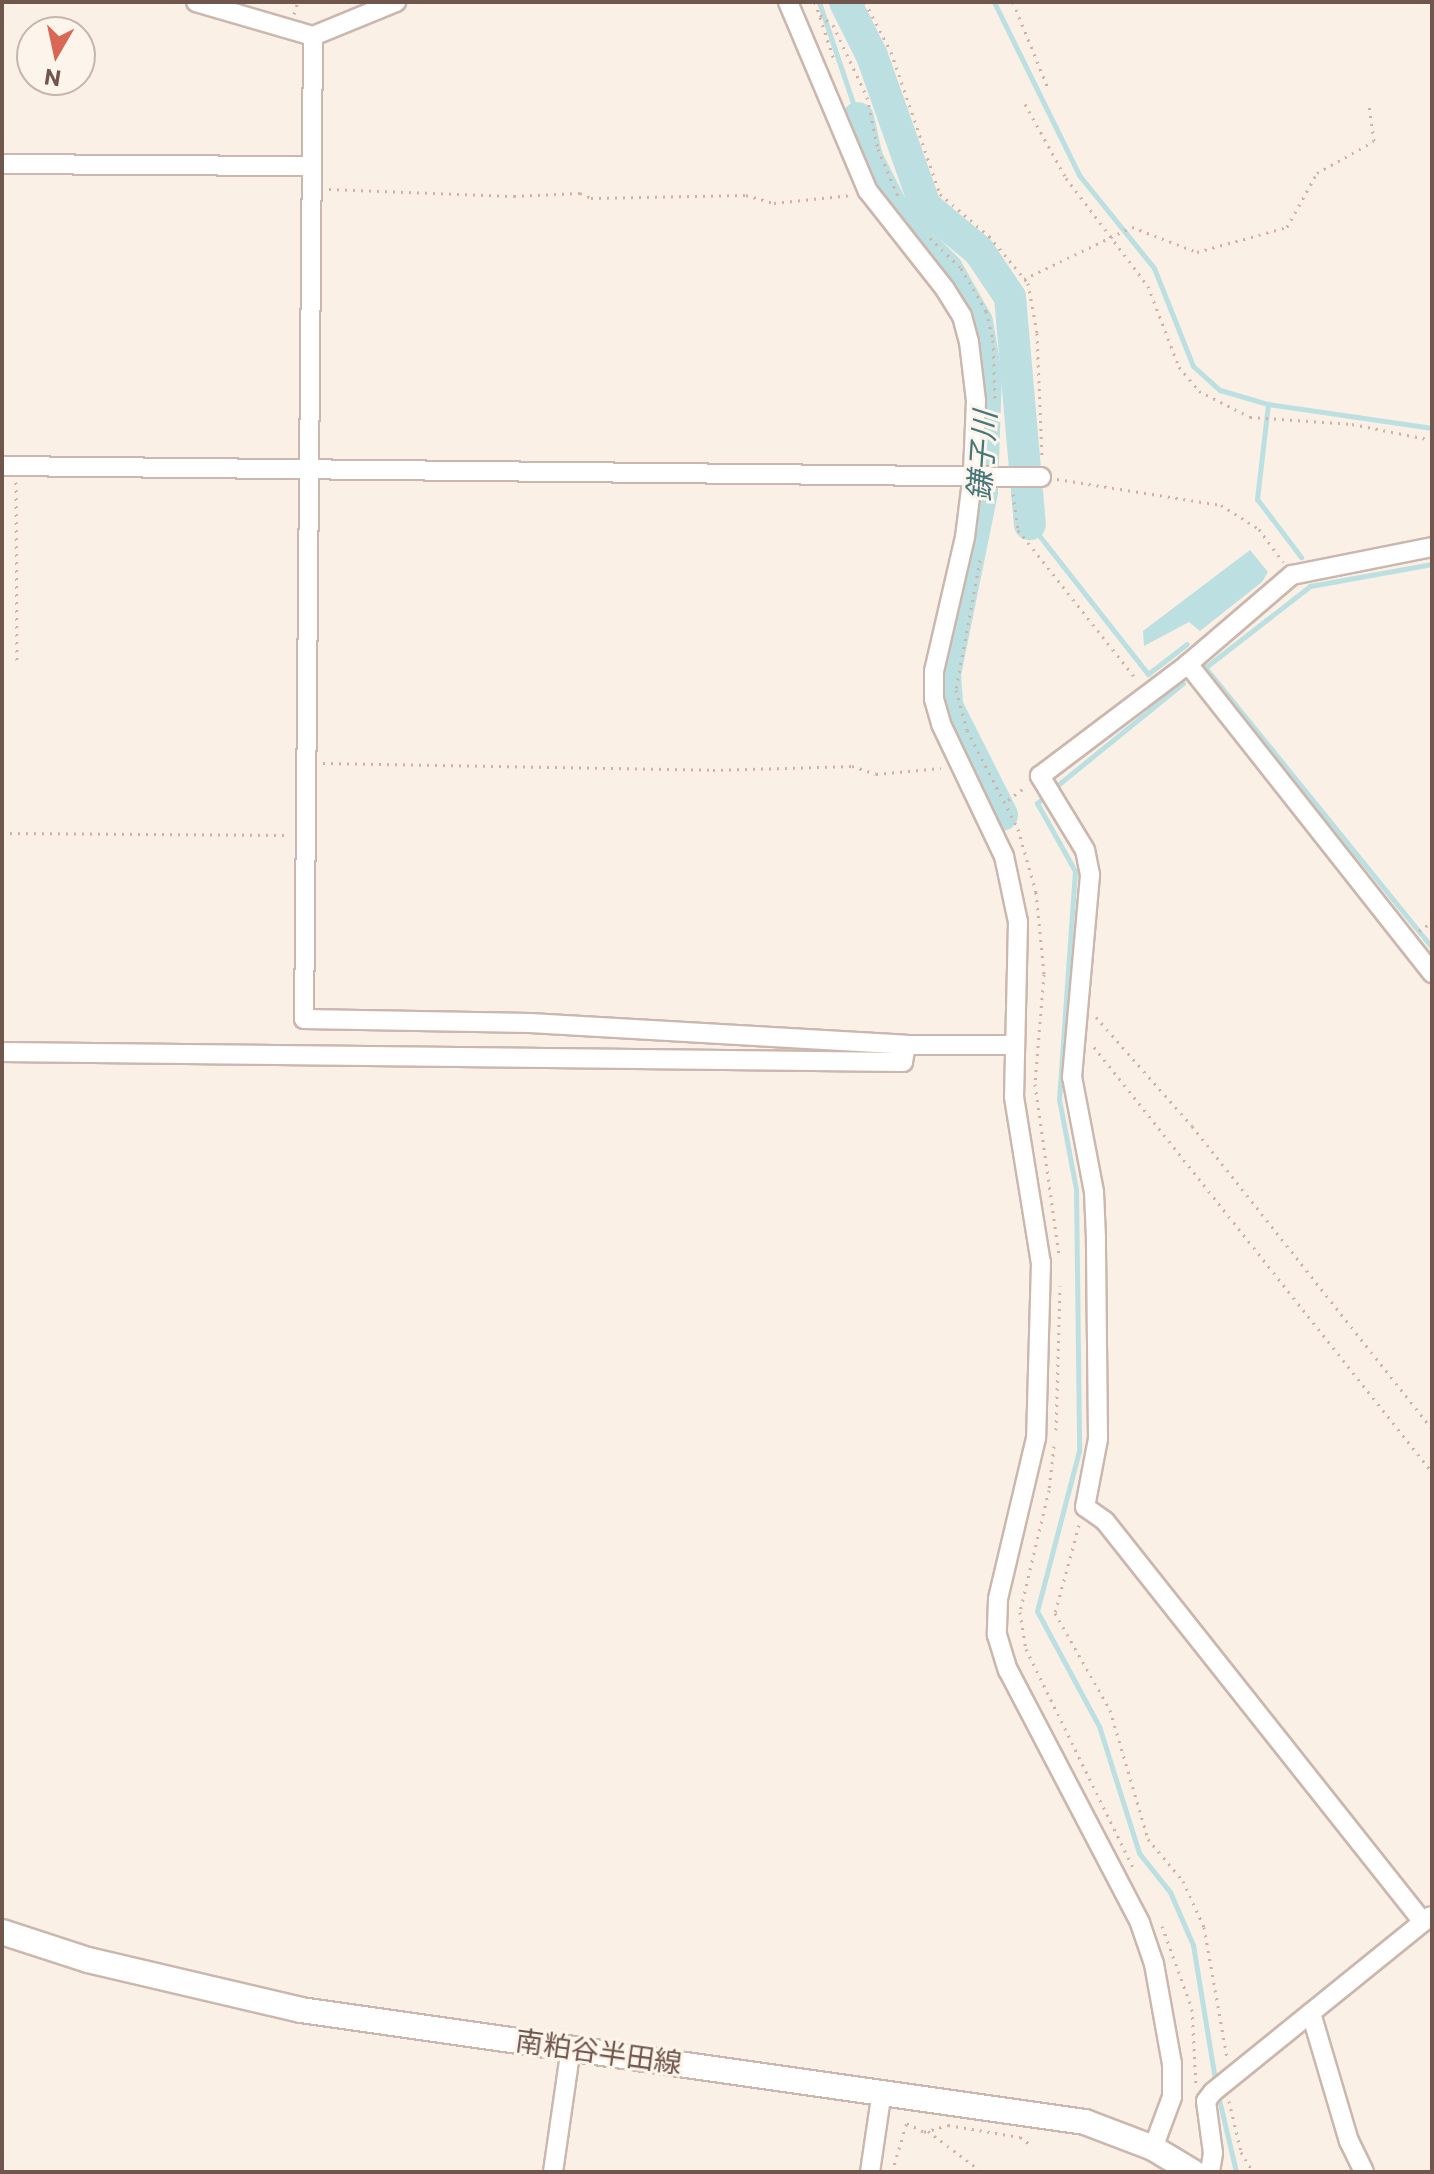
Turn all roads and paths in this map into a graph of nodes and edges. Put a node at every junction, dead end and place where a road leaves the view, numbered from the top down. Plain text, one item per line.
1 (196, 2) edge
2 (396, 2) edge
3 (788, 2) edge
4 (865, 2) edge
5 (1013, 2) edge
6 (820, 15) dead end
7 (313, 36) junction
8 (1048, 88) dead end
9 (1025, 104) dead end
10 (1369, 107) dead end
11 (2, 164) edge
12 (310, 166) junction
13 (310, 188) junction
14 (868, 191) junction
15 (905, 210) dead end
16 (920, 228) dead end
17 (1112, 238) junction
18 (1024, 279) junction
19 (994, 416) dead end
20 (1432, 440) edge
21 (9, 466) edge
22 (306, 468) junction
23 (973, 473) junction
24 (1010, 475) junction
25 (1041, 477) junction
26 (982, 545) dead end
27 (1432, 547) edge
28 (1292, 575) junction
29 (17, 664) dead end
30 (1188, 664) junction
31 (1148, 694) junction
32 (303, 763) junction
33 (960, 763) junction
34 (1040, 776) junction
35 (1007, 801) junction
36 (2, 833) edge
37 (304, 836) junction
38 (1030, 867) dead end
39 (1428, 924) dead end
40 (1432, 929) edge
41 (1432, 973) edge
42 (1079, 1002) junction
43 (1075, 1043) junction
44 (906, 1045) junction
45 (1013, 1045) junction
46 (2, 1052) edge
47 (1432, 1429) edge
48 (1432, 1472) edge
49 (1085, 1507) junction
50 (1427, 1918) edge
51 (2, 1932) edge
52 (1311, 2013) junction
53 (571, 2047) junction
54 (1221, 2086) junction
55 (882, 2091) junction
56 (914, 2096) junction
57 (907, 2123) junction
58 (928, 2131) junction
59 (1032, 2146) dead end
60 (1153, 2148) junction
61 (553, 2172) edge
62 (870, 2172) edge
63 (892, 2172) edge
64 (982, 2172) edge
65 (1193, 2172) edge
66 (1210, 2172) edge
67 (1253, 2172) edge
68 (1364, 2172) edge

1 - 7 street
2 - 7 street
3 - 14 street
4 - 18 path
5 - 8 path
6 - 15 path
7 - 12 street
9 - 17 path
10 - 17 path
11 - 12 street
12 - 13 street
13 - 14 path
13 - 22 street
14 - 23 street
16 - 19 path
17 - 18 path
17 - 20 path
18 - 25 path
21 - 22 street
21 - 29 path
22 - 23 street
22 - 32 street
23 - 24 street
23 - 33 street
24 - 25 street
24 - 31 path
25 - 28 path
26 - 35 path
27 - 28 street
28 - 30 street
30 - 31 street
30 - 41 street
31 - 34 street
32 - 33 path
32 - 37 street
33 - 45 street
34 - 35 path
34 - 42 street
35 - 38 path
36 - 37 path
37 - 44 street
39 - 40 path
42 - 43 street
42 - 47 path
43 - 48 path
43 - 49 street
44 - 45 street
44 - 46 street
45 - 60 street
49 - 50 street
49 - 54 path
50 - 52 street
51 - 53 main road, 南粕谷半田線
52 - 54 street
52 - 68 street
53 - 55 main road, 南粕谷半田線
53 - 61 street
54 - 66 street
54 - 67 path
55 - 56 main road, 南粕谷半田線
55 - 62 street
56 - 57 path
56 - 60 main road, 南粕谷半田線
57 - 58 path
57 - 63 path
58 - 59 path
58 - 64 path
60 - 65 main road, 南粕谷半田線

